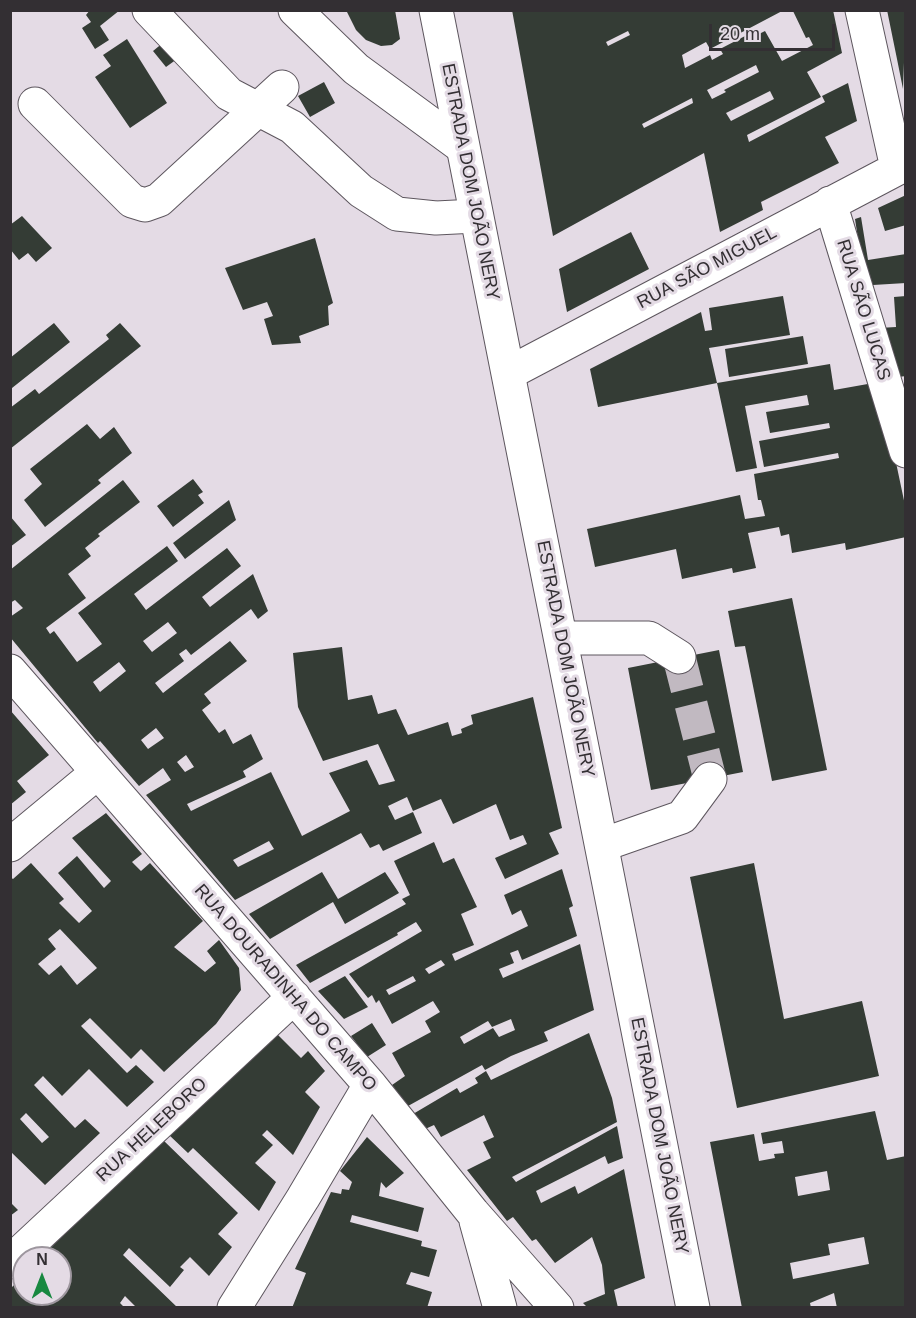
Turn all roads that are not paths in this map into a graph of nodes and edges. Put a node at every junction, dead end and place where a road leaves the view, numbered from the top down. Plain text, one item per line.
1 (149, 10) edge
2 (295, 10) edge
3 (436, 10) edge
4 (862, 10) edge
5 (282, 87) dead end
6 (34, 104) dead end
7 (258, 110) junction
8 (461, 146) junction
9 (901, 166) edge
10 (830, 203) junction
11 (476, 216) junction
12 (509, 373) junction
13 (906, 451) edge
14 (561, 638) junction
15 (679, 657) tunnel mouth
16 (10, 671) edge
17 (98, 772) junction
18 (710, 779) dead end
19 (10, 845) edge
20 (602, 845) junction
21 (294, 997) junction
22 (370, 1085) junction
23 (473, 1213) junction
24 (10, 1262) edge
25 (234, 1308) edge
26 (501, 1308) edge
27 (557, 1308) edge
28 (693, 1308) edge

1 - 7 street
2 - 8 street
3 - 8 street, ESTRADA DOM JOÃO NERY
4 - 9 street
5 - 7 street
6 - 7 street
7 - 11 street
8 - 11 street, ESTRADA DOM JOÃO NERY
9 - 10 street, RUA SÃO MIGUEL
10 - 12 street, RUA SÃO MIGUEL
10 - 13 street, RUA SÃO LUCAS
11 - 12 street, ESTRADA DOM JOÃO NERY
12 - 14 street, ESTRADA DOM JOÃO NERY
14 - 15 street
14 - 20 street, ESTRADA DOM JOÃO NERY
16 - 17 street, RUA DOURADINHA DO CAMPO
17 - 19 street
17 - 21 street, RUA DOURADINHA DO CAMPO
18 - 20 street
20 - 28 street, ESTRADA DOM JOÃO NERY
21 - 22 street, RUA DOURADINHA DO CAMPO
21 - 24 street, RUA HELEBORO
22 - 23 street, RUA DOURADINHA DO CAMPO
22 - 25 street
23 - 26 street
23 - 27 street, RUA DOURADINHA DO CAMPO

